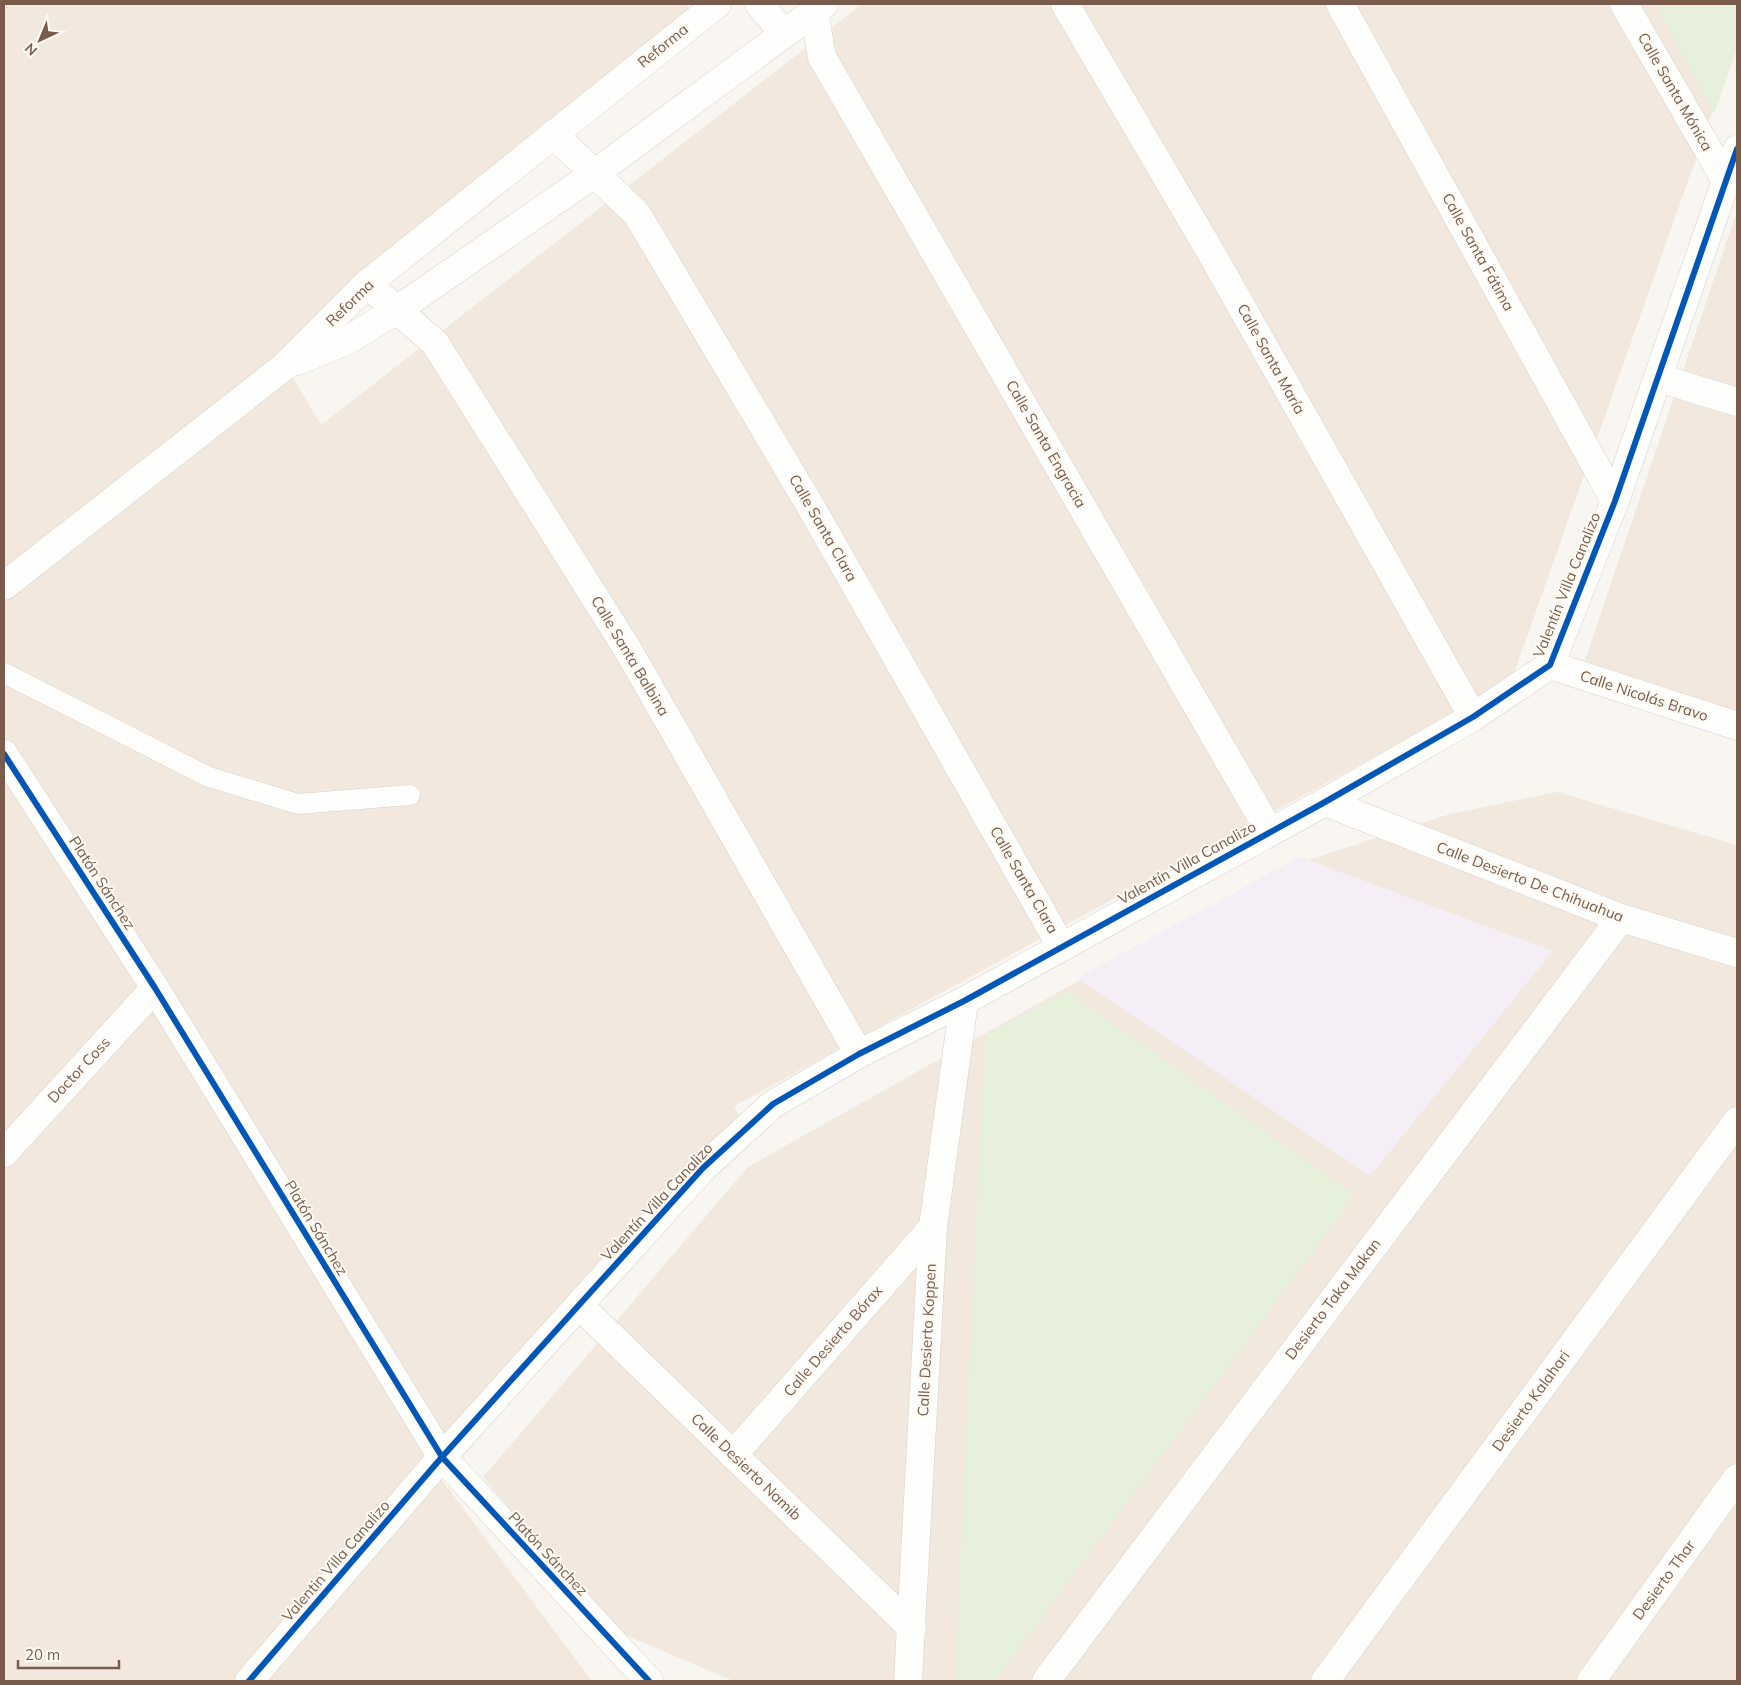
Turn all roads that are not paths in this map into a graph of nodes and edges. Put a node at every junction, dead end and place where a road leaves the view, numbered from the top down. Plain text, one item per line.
1 (759, 4) edge
2 (1065, 4) edge
3 (1340, 4) edge
4 (1624, 4) edge
5 (815, 6) edge
6 (707, 11) edge
7 (784, 34) junction
8 (822, 57) junction
9 (554, 134) junction
10 (1737, 149) edge
11 (594, 174) junction
12 (1726, 181) junction
13 (367, 284) junction
14 (397, 310) junction
15 (285, 366) junction
16 (1659, 378) junction
17 (1737, 402) edge
18 (1615, 501) junction
19 (4, 586) edge
20 (1550, 665) junction
21 (4, 672) edge
22 (1473, 716) junction
23 (1737, 726) edge
24 (4, 754) edge
25 (410, 795) dead end
26 (1325, 802) junction
27 (1270, 832) junction
28 (1620, 918) junction
29 (1061, 946) junction
30 (1737, 953) edge
31 (155, 988) junction
32 (964, 1001) junction
33 (859, 1054) junction
34 (1737, 1121) edge
35 (4, 1153) edge
36 (934, 1227) junction
37 (579, 1305) junction
38 (733, 1455) junction
39 (442, 1457) junction
40 (1737, 1478) edge
41 (912, 1628) junction
42 (249, 1681) edge
43 (649, 1681) edge
44 (908, 1681) edge
45 (1046, 1681) edge
46 (1325, 1681) edge
47 (1591, 1681) edge

1 - 7 street, Calle Santa Engracia
2 - 22 street, Calle Santa María
3 - 18 street, Calle Santa Fátima
4 - 12 street, Calle Santa Mónica
5 - 7 street
5 - 8 street, Calle Santa Engracia
6 - 9 street, Reforma
7 - 8 street, Calle Santa Engracia
7 - 11 street
8 - 27 street, Calle Santa Engracia
9 - 11 street, Calle Santa Clara
9 - 13 street, Reforma
10 - 12 street, Valentín Villa Canalizo
11 - 14 street
11 - 29 street, Calle Santa Clara
12 - 16 street, Valentín Villa Canalizo
13 - 14 street, Calle Santa Balbina
13 - 15 street, Reforma
14 - 15 street
14 - 33 street, Calle Santa Balbina
15 - 19 street, Reforma
16 - 17 street
16 - 18 street, Valentín Villa Canalizo
18 - 20 street, Valentín Villa Canalizo
20 - 22 street, Valentín Villa Canalizo
20 - 23 street, Calle Nicolás Bravo
21 - 25 lane
22 - 26 street, Valentín Villa Canalizo
24 - 31 street, Platón Sánchez
26 - 27 street, Valentín Villa Canalizo
26 - 28 street, Calle Desierto De Chihuahua
27 - 29 street, Valentín Villa Canalizo
28 - 30 street, Calle Desierto De Chihuahua
28 - 45 street, Desierto Taka Makan
29 - 32 street, Valentín Villa Canalizo
31 - 35 street, Doctor Coss
31 - 39 street, Platón Sánchez
32 - 33 street, Valentín Villa Canalizo
32 - 36 street, Calle Desierto Koppen
33 - 37 street, Valentín Villa Canalizo
34 - 46 street, Desierto Kalahari
36 - 38 street, Calle Desierto Bórax
36 - 41 street, Calle Desierto Koppen
37 - 38 street, Calle Desierto Namib
37 - 39 street, Valentín Villa Canalizo
38 - 41 street, Calle Desierto Namib
39 - 42 street, Valentin Villa Canalizo
39 - 43 street, Platón Sánchez
40 - 47 street, Desierto Thar
41 - 44 street, Calle Desierto Koppen

